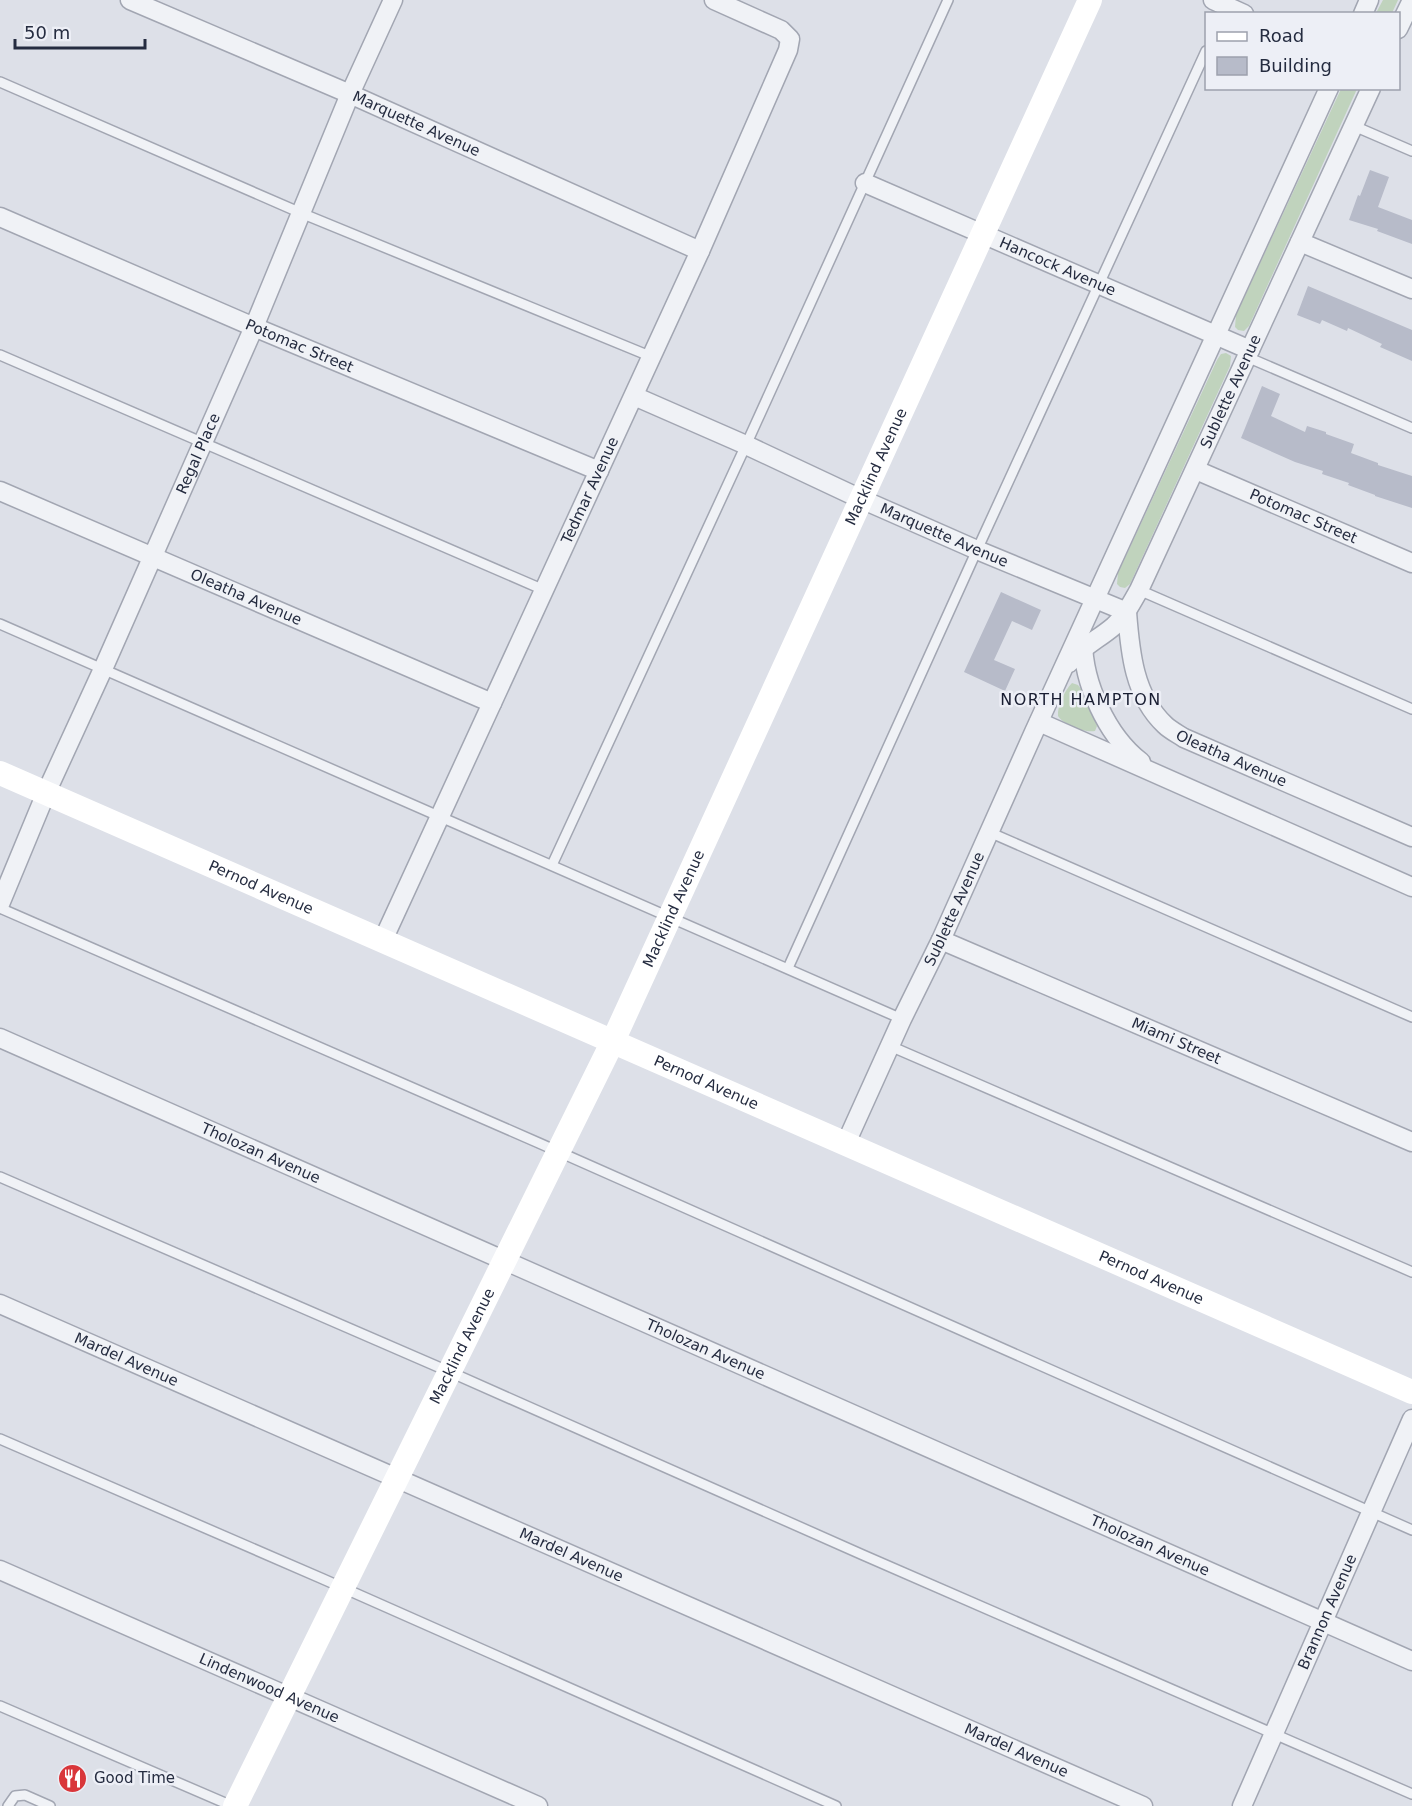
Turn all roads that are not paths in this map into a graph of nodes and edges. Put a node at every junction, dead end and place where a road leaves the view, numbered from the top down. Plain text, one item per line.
1 (130, 0) edge
2 (393, 0) edge
3 (714, 0) edge
4 (948, 0) edge
5 (1090, 0) edge
6 (1411, 5) edge
7 (1400, 25) edge
8 (1205, 53) edge
9 (0, 82) edge
10 (1328, 90) edge
11 (1370, 90) edge
12 (350, 94) junction
13 (1354, 126) junction
14 (1412, 151) edge
15 (866, 183) junction
16 (301, 213) junction
17 (0, 217) edge
18 (982, 234) junction
19 (1300, 242) junction
20 (700, 251) junction
21 (1099, 284) junction
22 (1412, 290) edge
23 (254, 327) junction
24 (1216, 335) junction
25 (1248, 354) junction
26 (0, 355) edge
27 (652, 357) junction
28 (634, 396) junction
29 (1412, 428) edge
30 (202, 442) junction
31 (746, 445) junction
32 (1196, 470) junction
33 (599, 471) junction
34 (0, 491) edge
35 (861, 499) junction
36 (977, 550) junction
37 (152, 556) junction
38 (1412, 563) edge
39 (544, 590) junction
40 (1139, 591) junction
41 (1094, 599) junction
42 (1126, 612) junction
43 (1085, 619) junction
44 (0, 624) edge
45 (1083, 649) junction
46 (103, 669) junction
47 (1060, 674) junction
48 (492, 703) junction
49 (1412, 709) edge
50 (1038, 722) junction
51 (0, 773) edge
52 (1164, 778) junction
53 (45, 793) junction
54 (440, 816) junction
55 (990, 832) junction
56 (1412, 837) edge
57 (552, 865) junction
58 (1412, 887) edge
59 (0, 906) edge
60 (670, 917) junction
61 (383, 940) junction
62 (941, 940) junction
63 (789, 968) junction
64 (1412, 1017) edge
65 (902, 1019) junction
66 (0, 1038) edge
67 (613, 1041) junction
68 (890, 1046) junction
69 (1412, 1142) edge
70 (846, 1143) junction
71 (559, 1152) junction
72 (0, 1177) edge
73 (504, 1262) junction
74 (1412, 1272) edge
75 (0, 1304) edge
76 (450, 1372) junction
77 (1412, 1392) edge
78 (1412, 1419) edge
79 (0, 1439) edge
80 (397, 1478) junction
81 (1371, 1512) junction
82 (1412, 1530) edge
83 (0, 1570) edge
84 (342, 1587) junction
85 (1323, 1623) junction
86 (1412, 1661) edge
87 (288, 1696) junction
88 (0, 1706) edge
89 (1274, 1733) junction
90 (1412, 1794) edge
91 (8, 1806) edge
92 (50, 1806) edge
93 (233, 1806) edge
94 (538, 1806) edge
95 (836, 1806) edge
96 (1143, 1806) edge
97 (1242, 1806) edge

1 - 12 street, Marquette Avenue
2 - 12 street, Regal Place
3 - 20 street, Tedmar Avenue
4 - 15 lane
5 - 18 street, Macklind Avenue
6 - 7 street
8 - 21 lane
9 - 16 lane
10 - 24 street, Sublette Avenue
11 - 13 street, Sublette Avenue
12 - 16 street, Regal Place
12 - 20 street, Marquette Avenue
13 - 14 lane
13 - 19 street, Sublette Avenue
15 - 18 street, Hancock Avenue
15 - 31 lane
16 - 23 street, Regal Place
16 - 27 lane
17 - 23 street, Potomac Street
18 - 21 street, Hancock Avenue
18 - 35 street, Macklind Avenue
19 - 22 street
19 - 25 street, Sublette Avenue
20 - 27 street, Tedmar Avenue
21 - 24 street, Hancock Avenue
21 - 36 lane
23 - 30 street, Regal Place
23 - 33 street, Potomac Street
24 - 25 street, Hancock Avenue
24 - 41 street, Sublette Avenue
25 - 29 lane
25 - 32 street, Sublette Avenue
26 - 30 lane
27 - 28 street, Tedmar Avenue
28 - 31 street, Marquette Avenue
28 - 33 street, Tedmar Avenue
30 - 37 street, Regal Place
30 - 39 lane
31 - 35 street, Marquette Avenue
31 - 57 lane
32 - 38 street, Potomac Street
32 - 40 street, Sublette Avenue
33 - 39 street, Tedmar Avenue
34 - 37 street, Oleatha Avenue
35 - 36 street, Marquette Avenue
35 - 60 street, Macklind Avenue
36 - 41 street, Marquette Avenue
36 - 63 lane
37 - 46 street, Regal Place
37 - 48 street, Oleatha Avenue
39 - 48 street, Tedmar Avenue
40 - 42 street, Sublette Avenue
40 - 49 lane
41 - 42 street, Marquette Avenue
41 - 43 street, Sublette Avenue
42 - 45 street, Sublette Avenue
42 - 56 street, Oleatha Avenue
43 - 45 street
43 - 47 street, Sublette Avenue
44 - 46 lane
45 - 47 street, Sublette Avenue
45 - 52 street
46 - 53 street, Regal Place
46 - 54 lane
47 - 50 street, Sublette Avenue
48 - 54 street, Tedmar Avenue
50 - 52 street
50 - 55 street, Sublette Avenue
51 - 53 street, Pernod Avenue
52 - 58 street
53 - 59 street, Regal Place
53 - 61 street, Pernod Avenue
54 - 57 lane
54 - 61 street, Tedmar Avenue
55 - 62 street, Sublette Avenue
55 - 64 lane
57 - 60 lane
59 - 71 lane
60 - 63 lane
60 - 67 street, Macklind Avenue
61 - 67 street, Pernod Avenue
62 - 65 street, Sublette Avenue
62 - 69 street, Miami Street
63 - 65 lane
65 - 68 street, Sublette Avenue
66 - 73 street, Tholozan Avenue
67 - 70 street, Pernod Avenue
67 - 71 street, Macklind Avenue
68 - 70 street, Sublette Avenue
68 - 74 lane
70 - 77 street, Pernod Avenue
71 - 73 street, Macklind Avenue
71 - 81 lane
72 - 76 lane
73 - 76 street, Macklind Avenue
73 - 85 street, Tholozan Avenue
75 - 80 street, Mardel Avenue
76 - 80 street, Macklind Avenue
76 - 89 lane
78 - 81 street, Brannon Avenue
79 - 84 lane
80 - 84 street, Macklind Avenue
80 - 96 street, Mardel Avenue
81 - 82 lane
81 - 85 street, Brannon Avenue
83 - 87 street, Lindenwood Avenue
84 - 87 street, Macklind Avenue
84 - 95 lane
85 - 86 street, Tholozan Avenue
85 - 89 street, Brannon Avenue
87 - 93 street, Macklind Avenue
87 - 94 street, Lindenwood Avenue
88 - 93 lane
89 - 90 lane
89 - 97 street, Brannon Avenue
91 - 92 lane

